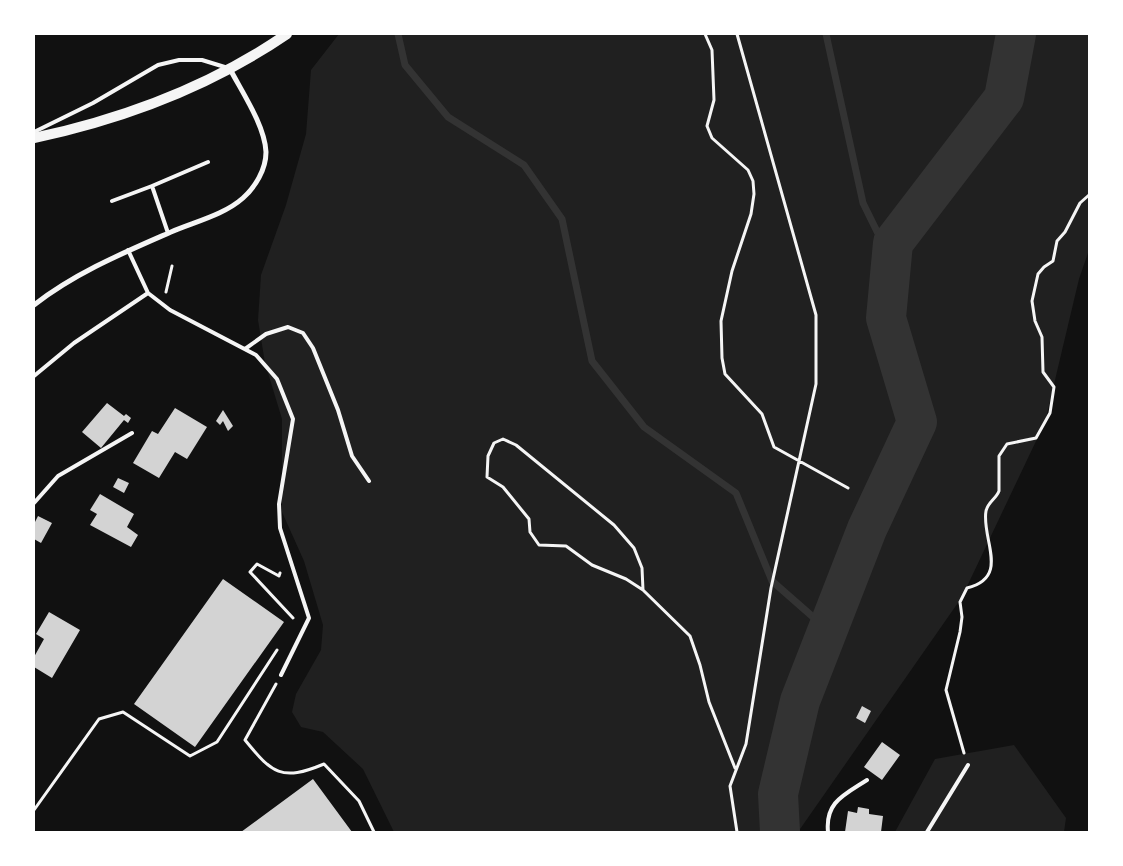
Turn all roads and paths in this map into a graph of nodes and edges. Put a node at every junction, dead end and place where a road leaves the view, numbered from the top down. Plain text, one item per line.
1 (287, 34) edge
2 (706, 34) edge
3 (737, 34) edge
4 (230, 69) junction
5 (34, 132) edge
6 (34, 138) edge
7 (208, 162) dead end
8 (152, 186) junction
9 (1089, 195) edge
10 (112, 201) dead end
11 (168, 233) junction
12 (128, 250) junction
13 (148, 293) junction
14 (34, 305) edge
15 (245, 349) junction
16 (34, 376) edge
17 (132, 433) dead end
18 (798, 460) junction
19 (369, 480) dead end
20 (848, 488) dead end
21 (34, 503) edge
22 (282, 570) dead end
23 (644, 590) junction
24 (291, 625) dead end
25 (282, 642) dead end
26 (281, 675) joint
27 (968, 766) joint
28 (736, 769) junction
29 (866, 780) dead end
30 (34, 810) edge
31 (374, 832) edge
32 (737, 832) edge
33 (828, 832) edge
34 (927, 832) edge

1 - 4 main road
2 - 18 path
3 - 18 path
4 - 5 lane
4 - 6 main road
4 - 11 street
7 - 8 lane
8 - 10 lane
8 - 11 lane
9 - 27 path
11 - 12 street
12 - 13 lane
12 - 14 street
13 - 15 lane
13 - 16 lane
15 - 19 lane
15 - 26 lane
17 - 21 lane
18 - 20 path
18 - 28 path
22 - 24 path
23 - 23 path
23 - 28 path
25 - 30 path
26 - 31 path
27 - 34 lane
28 - 32 path
29 - 33 lane

